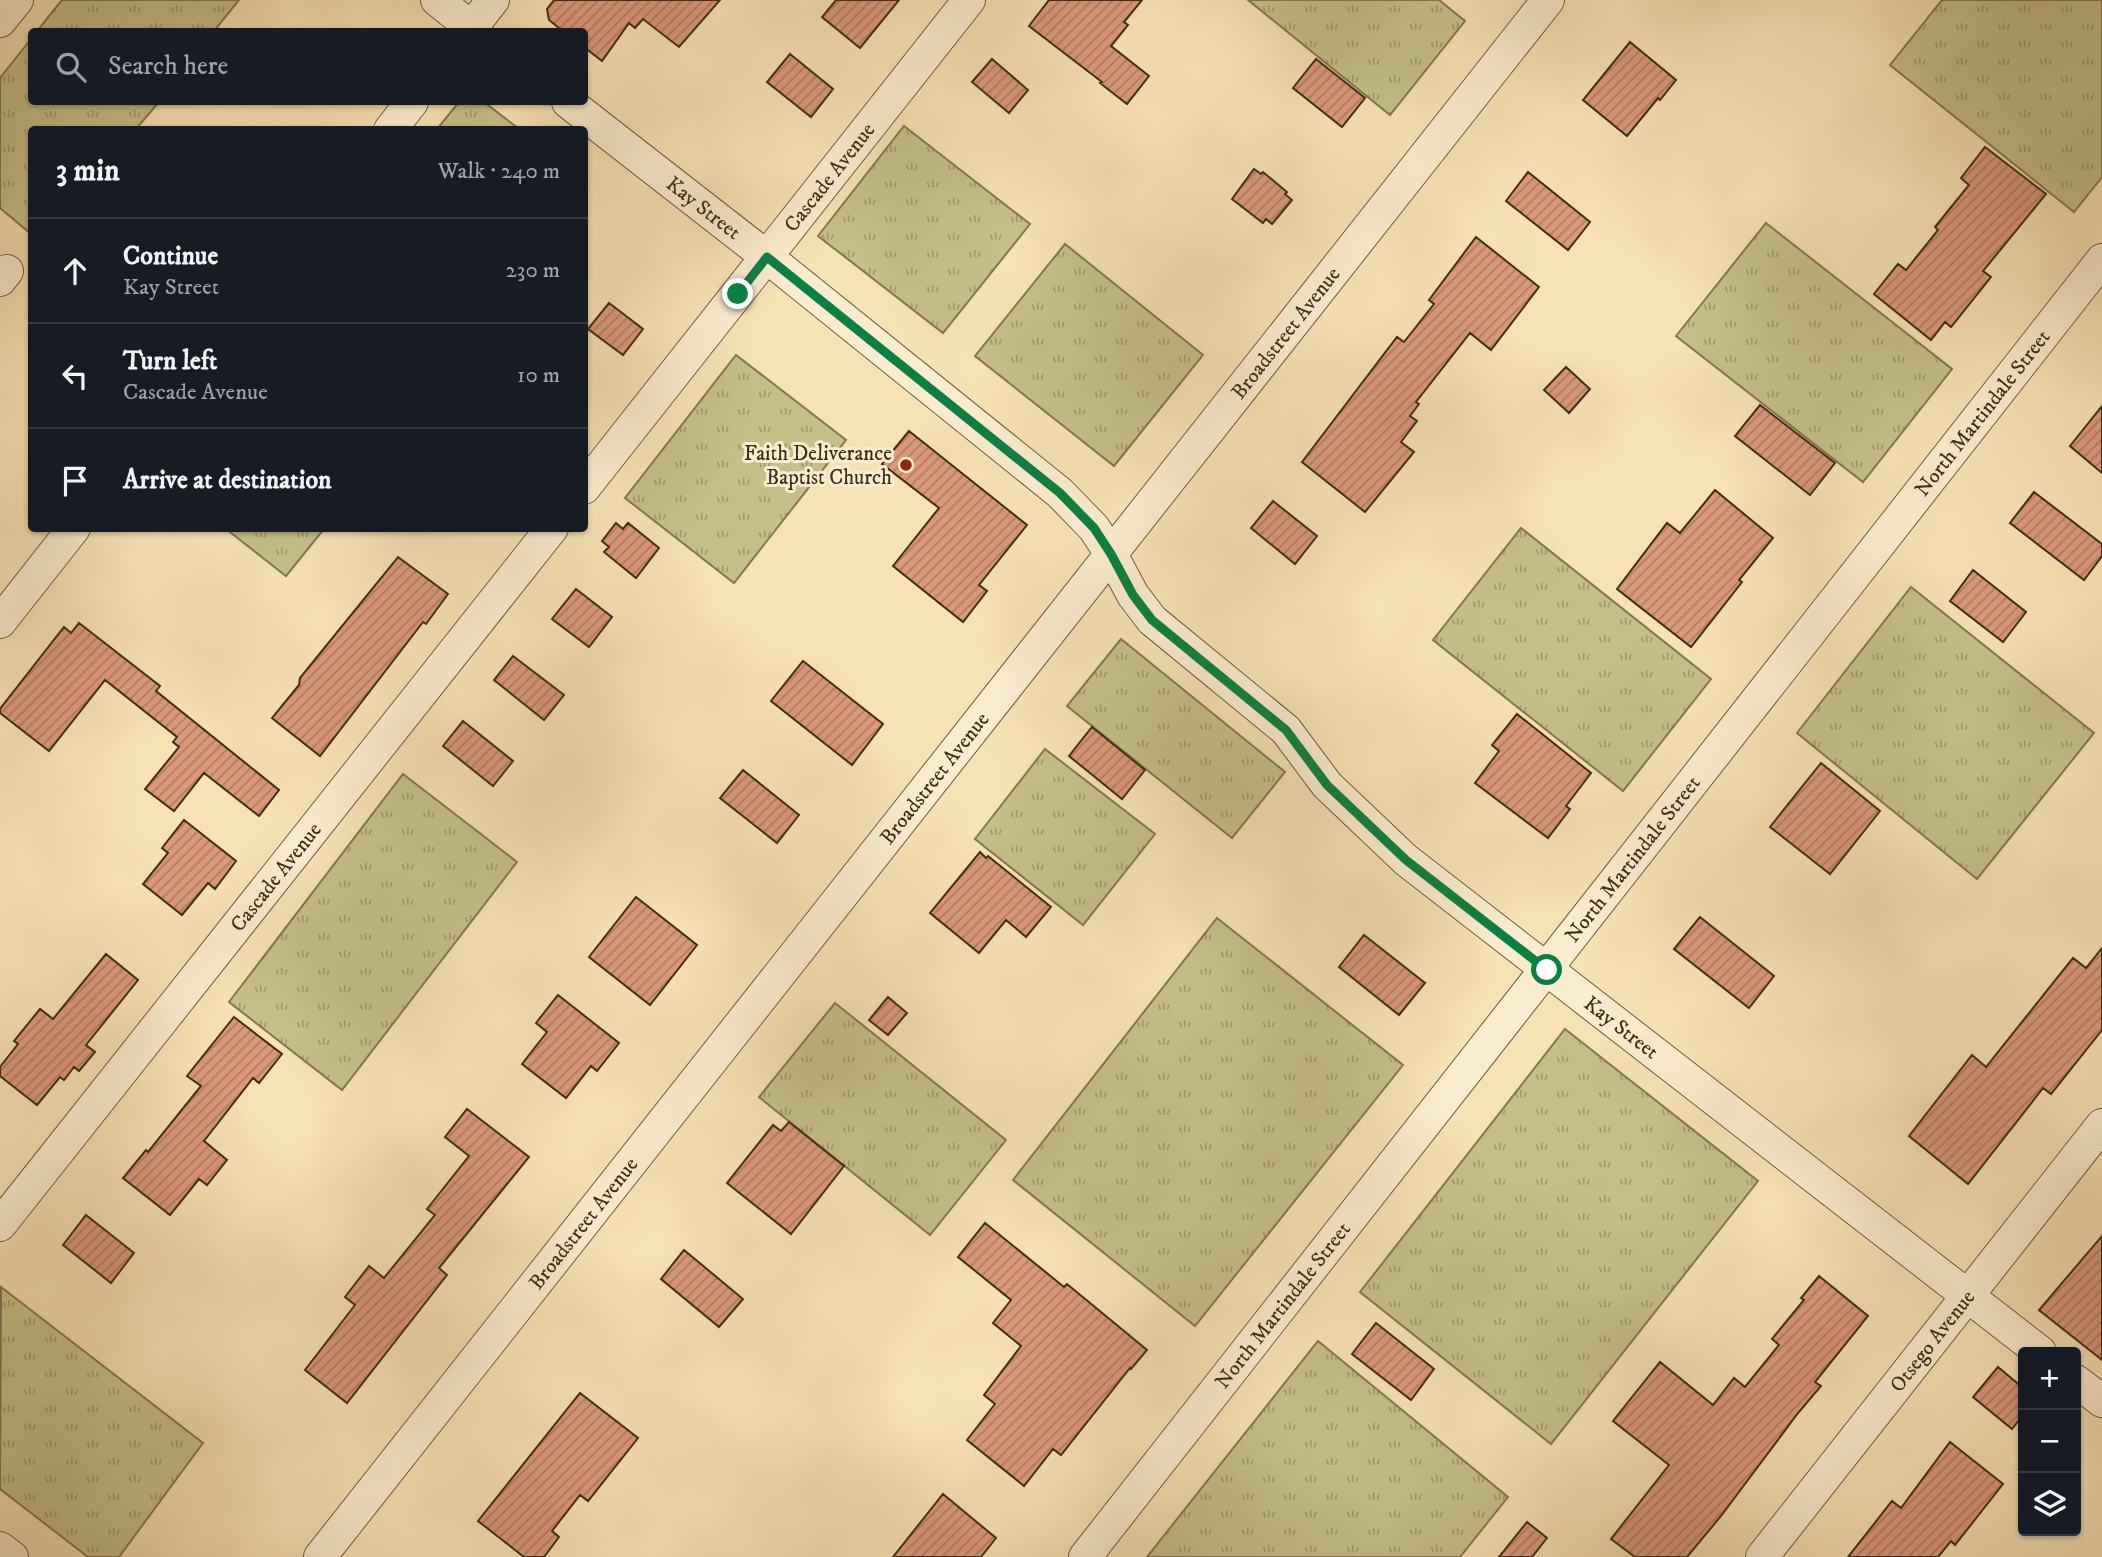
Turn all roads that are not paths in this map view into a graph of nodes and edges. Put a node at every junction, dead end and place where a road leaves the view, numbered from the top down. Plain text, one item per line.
1 (437, 0) edge
2 (493, 0) edge
3 (969, 0) edge
4 (1548, 0) edge
5 (470, 28) edge
6 (473, 28) edge
7 (410, 105) edge
8 (572, 105) edge
9 (393, 126) edge
10 (767, 257) junction
11 (2102, 260) edge
12 (588, 483) edge
13 (71, 532) edge
14 (549, 532) edge
15 (1111, 554) junction
16 (0, 622) edge
17 (1547, 970) junction
18 (2102, 1125) edge
19 (0, 1225) edge
20 (1968, 1296) junction
21 (2034, 1347) edge
22 (2081, 1385) edge
23 (2102, 1401) edge
24 (0, 1548) edge
25 (12, 1557) edge
26 (320, 1557) edge
27 (1085, 1557) edge
28 (1762, 1557) edge

1 - 5 street
2 - 6 street
3 - 10 street, Cascade Avenue
4 - 15 street, Broadstreet Avenue
7 - 9 street
8 - 10 street, Kay Street
10 - 12 street, Cascade Avenue
10 - 15 street, Kay Street
11 - 17 street, North Martindale Street
13 - 16 street
14 - 19 street, Cascade Avenue
15 - 17 street, Kay Street
15 - 26 street, Broadstreet Avenue
17 - 20 street, Kay Street
17 - 27 street, North Martindale Street
18 - 20 street, Otsego Avenue
20 - 21 street, Kay Street
20 - 28 street, Otsego Avenue
22 - 23 street
24 - 25 street

